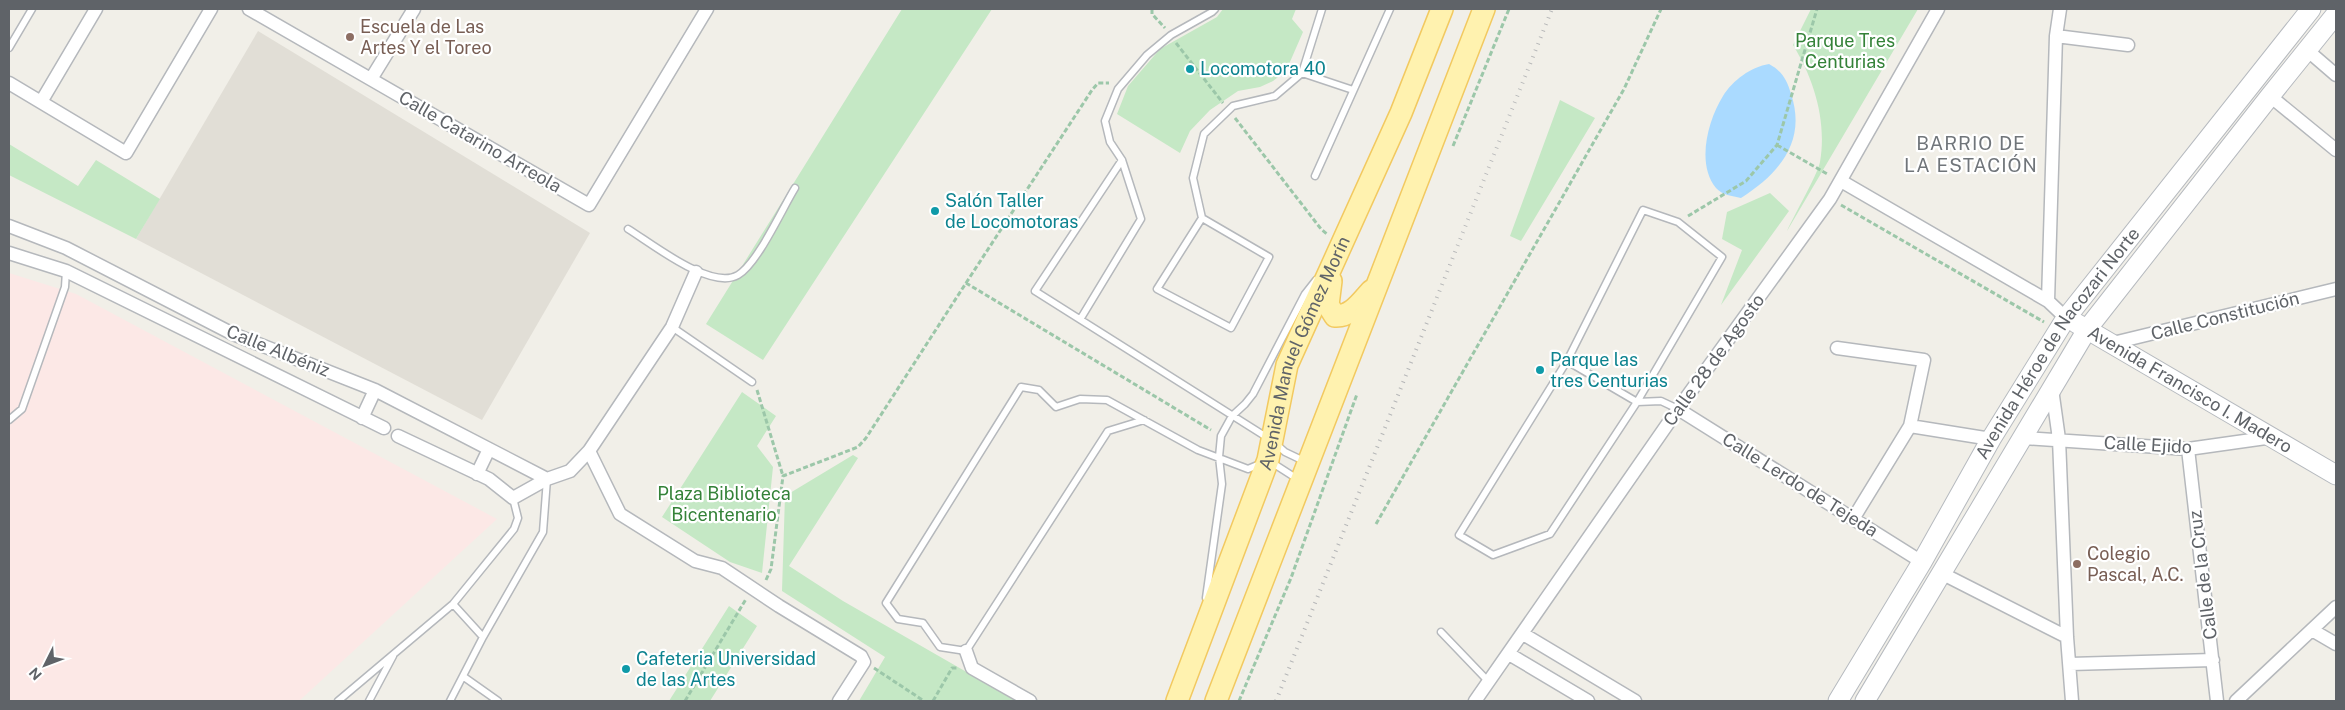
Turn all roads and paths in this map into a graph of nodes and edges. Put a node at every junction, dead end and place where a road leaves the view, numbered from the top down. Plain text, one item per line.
1 (32, 9) edge
2 (96, 9) edge
3 (211, 9) edge
4 (249, 9) edge
5 (414, 9) edge
6 (707, 9) edge
7 (1152, 9) edge
8 (1215, 9) edge
9 (1322, 9) edge
10 (1390, 9) edge
11 (1442, 9) edge
12 (1484, 9) edge
13 (1509, 9) edge
14 (1661, 9) edge
15 (1817, 9) edge
16 (1938, 9) edge
17 (2060, 9) edge
18 (2310, 9) edge
19 (2336, 14) edge
20 (1171, 35) junction
21 (2056, 36) junction
22 (2128, 45) dead end
23 (9, 48) edge
24 (2307, 50) junction
25 (1302, 73) junction
26 (2336, 75) edge
27 (372, 79) junction
28 (9, 83) edge
29 (1118, 89) junction
30 (1354, 90) junction
31 (2270, 96) junction
32 (42, 102) junction
33 (1777, 144) junction
34 (2336, 150) edge
35 (1450, 155) dead end
36 (1122, 160) junction
37 (1315, 176) dead end
38 (1840, 181) junction
39 (795, 188) dead end
40 (1202, 218) junction
41 (1678, 222) junction
42 (9, 226) edge
43 (628, 229) dead end
44 (1342, 244) junction
45 (9, 253) edge
46 (66, 271) junction
47 (696, 272) junction
48 (1379, 281) junction
49 (966, 283) junction
50 (2336, 289) edge
51 (2048, 301) junction
52 (1081, 318) junction
53 (2066, 318) junction
54 (672, 327) junction
55 (2088, 328) junction
56 (2113, 343) junction
57 (1837, 348) dead end
58 (1567, 361) junction
59 (752, 382) joint
60 (2052, 389) junction
61 (375, 390) junction
62 (1358, 392) dead end
63 (1637, 402) junction
64 (1678, 408) junction
65 (1232, 416) junction
66 (362, 418) junction
67 (9, 420) edge
68 (1144, 420) junction
69 (1910, 426) junction
70 (384, 428) dead end
71 (398, 436) dead end
72 (1221, 436) junction
73 (2273, 437) junction
74 (1991, 438) junction
75 (2023, 438) junction
76 (2059, 439) junction
77 (488, 449) junction
78 (2188, 449) junction
79 (590, 450) junction
80 (1269, 450) junction
81 (1219, 457) junction
82 (1304, 472) junction
83 (477, 474) junction
84 (2336, 475) edge
85 (783, 476) junction
86 (547, 479) junction
87 (513, 498) junction
88 (1853, 519) junction
89 (1376, 524) dead end
90 (1922, 562) junction
91 (1941, 573) junction
92 (752, 589) junction
93 (453, 604) junction
94 (2336, 607) edge
95 (2312, 630) junction
96 (1442, 632) dead end
97 (1202, 634) junction
98 (1524, 634) junction
99 (483, 636) junction
100 (2067, 637) junction
101 (2336, 644) edge
102 (966, 651) junction
103 (395, 653) junction
104 (1509, 654) junction
105 (2213, 660) junction
106 (864, 662) junction
107 (2070, 664) junction
108 (972, 668) junction
109 (464, 677) junction
110 (1488, 681) junction
111 (2242, 699) edge
112 (338, 701) edge
113 (369, 701) edge
114 (450, 701) edge
115 (498, 701) edge
116 (685, 701) edge
117 (839, 701) edge
118 (924, 701) edge
119 (933, 701) edge
120 (1030, 701) edge
121 (1177, 701) edge
122 (1216, 701) edge
123 (1239, 701) edge
124 (1475, 701) edge
125 (1588, 701) edge
126 (1635, 701) edge
127 (1838, 701) edge
128 (1865, 701) edge
129 (2072, 701) edge
130 (2217, 701) edge

1 - 23 lane
2 - 32 street
3 - 32 street
4 - 27 street, Calle Catarino Arreola
5 - 27 street
6 - 27 street, Calle Catarino Arreola
7 - 20 path
8 - 20 lane
9 - 25 lane
10 - 30 lane
11 - 44 main road, Avenida Manuel Gómez Morín
12 - 48 main road, Avenida Manuel Gómez Morín
13 - 35 path
14 - 89 path
15 - 33 path
16 - 38 street, Calle 28 de Agosto
17 - 21 street
18 - 53 main road, Avenida Héroe de Nacozari Norte
19 - 24 main road, Avenida Héroe de Nacozari Norte
20 - 29 lane
20 - 44 path
21 - 22 street
21 - 51 street
24 - 26 street
24 - 31 main road, Avenida Héroe de Nacozari Norte
25 - 30 lane
25 - 40 lane
28 - 32 street
29 - 36 lane
29 - 49 path
30 - 37 lane
31 - 34 street
31 - 55 main road, Avenida Héroe de Nacozari Norte
33 - 38 path
33 - 41 path
36 - 52 lane
36 - 52 lane
38 - 51 street, Avenida Francisco I. Madero
38 - 64 street, Calle 28 de Agosto
39 - 47 lane
40 - 40 lane
41 - 58 lane
41 - 63 lane
42 - 61 street, Calle Albéniz
43 - 47 lane
44 - 48 main road
44 - 65 lane
44 - 80 main road, Avenida Manuel Gómez Morín
45 - 46 street, Calle Albéniz
46 - 66 street, Calle Albéniz
46 - 67 lane
47 - 54 street
48 - 82 main road, Avenida Manuel Gómez Morín
49 - 72 path
49 - 85 path
50 - 56 street, Calle Constitución
51 - 53 street, Avenida Francisco I. Madero
52 - 65 lane
53 - 55 main road, Avenida Francisco I. Madero
53 - 74 main road, Avenida Héroe de Nacozari Norte
54 - 59 lane
54 - 79 street
55 - 56 main road, Avenida Francisco I. Madero
55 - 60 main road, Avenida Héroe de Nacozari Norte
56 - 73 main road, Avenida Francisco I. Madero
57 - 69 street
58 - 63 lane
58 - 63 lane
59 - 85 path
60 - 75 main road, Avenida Héroe de Nacozari Norte
60 - 76 street
61 - 66 street
61 - 77 street, Calle Albéniz
62 - 123 path
63 - 64 lane
64 - 88 street, Calle Lerdo de Tejeda
64 - 98 street, Calle 28 de Agosto
65 - 72 lane
65 - 80 lane
66 - 70 street, Calle Albéniz
68 - 81 lane
68 - 102 lane
68 - 102 lane
69 - 74 street
69 - 88 street
71 - 83 street
72 - 81 lane
73 - 78 street, Calle Ejido
73 - 84 main road, Avenida Francisco I. Madero
74 - 90 main road, Avenida Héroe de Nacozari Norte
75 - 76 street, Calle Ejido
75 - 91 main road, Avenida Héroe de Nacozari Norte
76 - 78 street, Calle Ejido
76 - 100 street
77 - 83 street
77 - 86 street, Calle Albéniz
78 - 105 street, Calle de la Cruz
79 - 86 street
79 - 92 street
80 - 81 lane
80 - 82 lane
80 - 82 lane
80 - 97 main road, Avenida Manuel Gómez Morín
81 - 97 lane
82 - 122 main road, Avenida Manuel Gómez Morín
83 - 87 street
85 - 92 path
86 - 87 street
86 - 99 lane
87 - 93 lane
88 - 90 street, Calle Lerdo de Tejeda
90 - 127 main road, Avenida Héroe de Nacozari Norte
91 - 100 street
91 - 128 main road, Avenida Héroe de Nacozari Norte
92 - 106 street
92 - 116 path
93 - 99 lane
93 - 103 lane
94 - 95 street
95 - 101 street
95 - 111 street
96 - 110 lane
97 - 121 main road, Avenida Manuel Gómez Morín
98 - 104 street, Calle 28 de Agosto
98 - 126 street
99 - 109 lane
100 - 107 street
102 - 108 street
103 - 112 lane
103 - 113 lane
104 - 110 street, Calle 28 de Agosto
104 - 125 street
105 - 107 street
105 - 130 street, Calle de la Cruz
106 - 117 street
106 - 118 path
107 - 129 street
108 - 119 path
108 - 120 street
109 - 114 lane
109 - 115 lane
110 - 124 street, Calle 28 de Agosto

